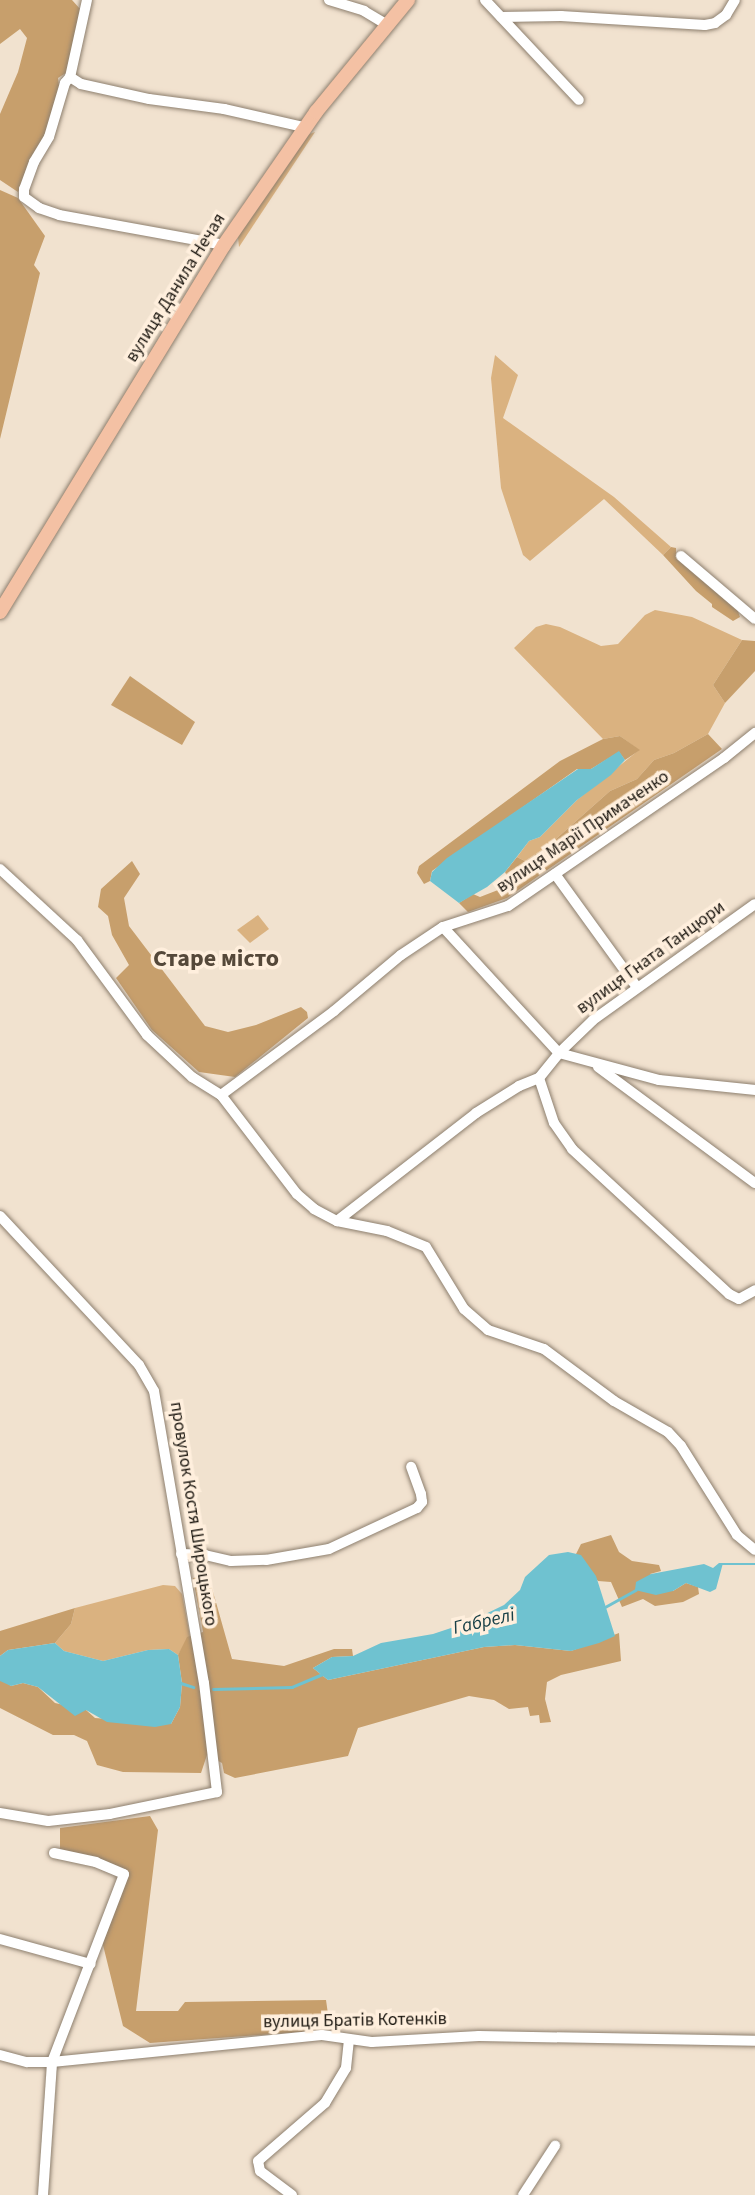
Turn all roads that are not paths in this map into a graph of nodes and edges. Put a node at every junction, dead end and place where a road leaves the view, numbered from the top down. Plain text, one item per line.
1 (87, 0) edge
2 (329, 0) edge
3 (408, 0) edge
4 (485, 0) edge
5 (735, 0) edge
6 (501, 17) junction
7 (387, 25) junction
8 (70, 77) junction
9 (579, 100) dead end
10 (304, 127) junction
11 (224, 245) junction
12 (681, 556) dead end
13 (0, 612) edge
14 (755, 620) edge
15 (755, 733) edge
16 (0, 869) edge
17 (555, 874) junction
18 (755, 904) edge
19 (443, 927) junction
20 (636, 986) junction
21 (559, 1053) junction
22 (593, 1063) junction
23 (539, 1078) junction
24 (755, 1090) edge
25 (221, 1095) junction
26 (755, 1183) edge
27 (0, 1216) edge
28 (337, 1220) junction
29 (755, 1290) edge
30 (411, 1467) dead end
31 (755, 1549) edge
32 (181, 1554) junction
33 (0, 1813) edge
34 (54, 1853) dead end
35 (0, 1939) edge
36 (91, 1964) junction
37 (349, 2040) junction
38 (755, 2041) edge
39 (0, 2055) edge
40 (52, 2062) junction
41 (555, 2146) dead end
42 (43, 2195) edge
43 (292, 2195) edge
44 (523, 2195) edge

1 - 8 street
2 - 7 street
3 - 7 main road, вулиця Данила Нечая
4 - 6 street
5 - 6 street
6 - 9 street
7 - 10 main road, вулиця Данила Нечая
8 - 10 street
8 - 11 street
10 - 11 main road, вулиця Данила Нечая
11 - 13 main road, вулиця Данила Нечая
12 - 14 street
15 - 17 street, вулиця Марії Примаченко
16 - 25 street
17 - 19 street, вулиця Марії Примаченко
17 - 20 street
18 - 20 street, вулиця Гната Танцюри
19 - 21 street
19 - 25 street, вулиця Марії Примаченко
20 - 21 street, вулиця Гната Танцюри
21 - 22 street
21 - 23 street, вулиця Гната Танцюри
22 - 24 street
22 - 26 street
23 - 28 street, вулиця Гната Танцюри
23 - 29 street
25 - 28 street
27 - 32 street, провулок Костя Широцького
28 - 31 street
30 - 32 street
32 - 33 street, провулок Костя Широцького
34 - 36 street
35 - 36 street
36 - 40 street
37 - 38 street, вулиця Братів Котенків
37 - 40 street, вулиця Братів Котенків
37 - 43 street
39 - 40 street, вулиця Братів Котенків
40 - 42 street
41 - 44 street

